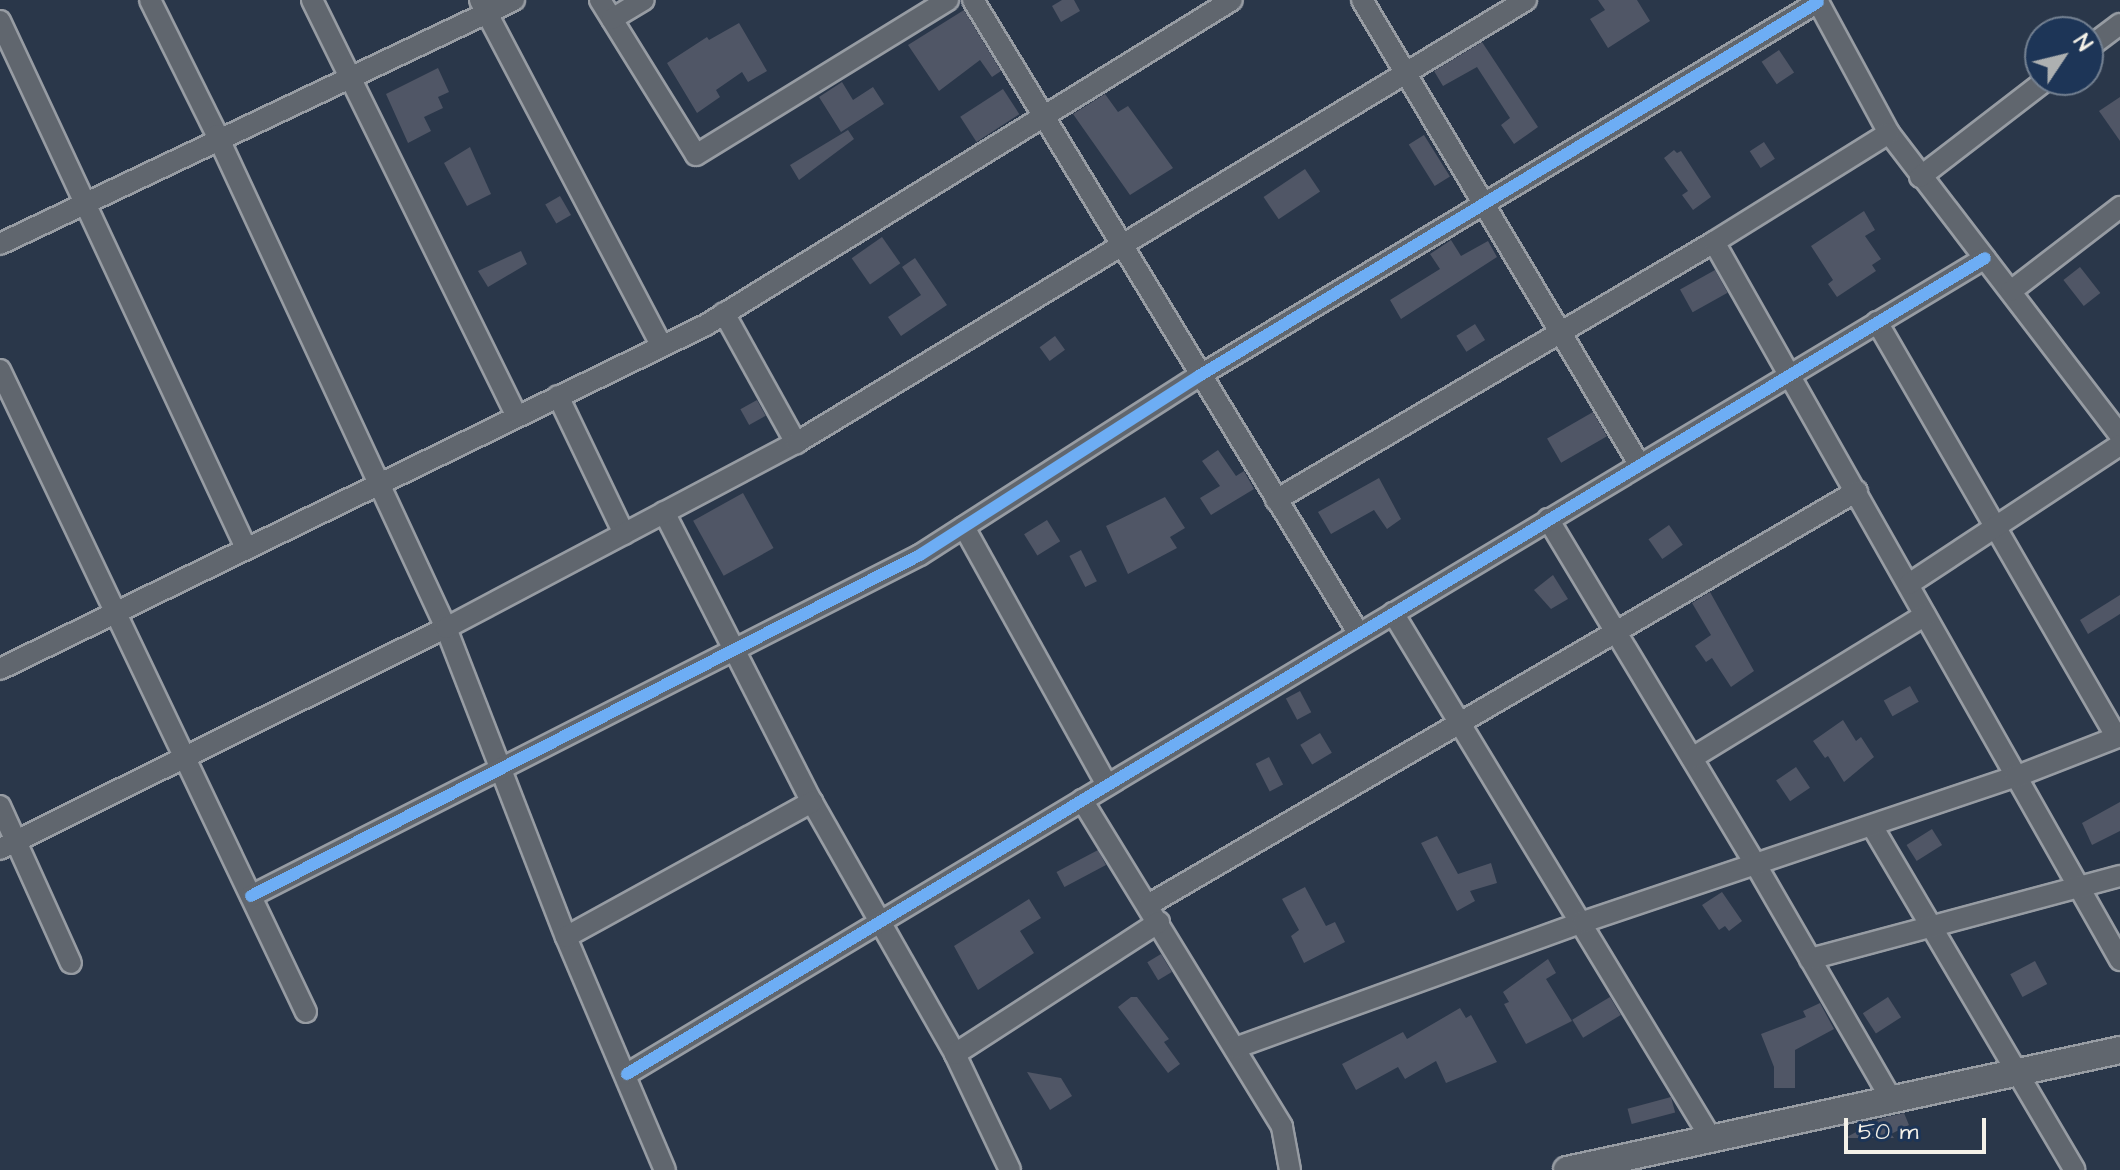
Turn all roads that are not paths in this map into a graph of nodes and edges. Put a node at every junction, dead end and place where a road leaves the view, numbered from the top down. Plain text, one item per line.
1 (150, 0) edge
2 (312, 0) edge
3 (514, 0) edge
4 (600, 0) edge
5 (644, 0) edge
6 (948, 0) edge
7 (973, 0) edge
8 (1232, 0) edge
9 (1362, 0) edge
10 (1526, 0) edge
11 (1817, 1) edge
12 (484, 6) edge
13 (612, 19) junction
14 (0, 21) edge
15 (1407, 71) junction
16 (350, 78) junction
17 (2025, 96) edge
18 (1042, 115) junction
19 (1889, 133) junction
20 (218, 142) junction
21 (1920, 177) junction
22 (1485, 203) junction
23 (85, 204) junction
24 (2120, 207) edge
25 (1714, 242) junction
26 (0, 244) edge
27 (1119, 244) junction
28 (1985, 258) junction
29 (2011, 291) junction
30 (724, 313) junction
31 (1877, 322) junction
32 (1561, 332) junction
33 (662, 346) junction
34 (0, 370) edge
35 (1791, 372) junction
36 (1199, 376) junction
37 (558, 396) junction
38 (2112, 407) edge
39 (517, 416) junction
40 (2120, 435) edge
41 (796, 443) junction
42 (2120, 445) edge
43 (1639, 464) junction
44 (378, 482) junction
45 (1857, 491) junction
46 (1276, 500) junction
47 (664, 512) junction
48 (1548, 519) junction
49 (964, 527) junction
50 (1995, 527) junction
51 (624, 534) junction
52 (246, 548) junction
53 (1909, 584) junction
54 (116, 612) junction
55 (1393, 613) junction
56 (1925, 615) junction
57 (446, 628) junction
58 (1615, 629) junction
59 (1359, 634) junction
60 (736, 651) junction
61 (0, 669) edge
62 (1459, 722) junction
63 (2118, 737) edge
64 (185, 757) junction
65 (1692, 758) junction
66 (499, 770) junction
67 (2015, 777) junction
68 (1107, 785) junction
69 (1082, 800) junction
70 (812, 802) junction
71 (0, 806) edge
72 (1872, 826) junction
73 (8, 845) edge
74 (1756, 865) junction
75 (2120, 876) edge
76 (2078, 887) junction
77 (251, 896) junction
78 (1154, 914) junction
79 (880, 921) junction
80 (1583, 922) junction
81 (1932, 927) junction
82 (566, 937) junction
83 (1810, 959) junction
84 (2120, 960) edge
85 (71, 963) dead end
86 (306, 1012) dead end
87 (1235, 1048) junction
88 (2120, 1050) edge
89 (955, 1054) junction
90 (2018, 1073) junction
91 (627, 1074) junction
92 (1892, 1101) junction
93 (1712, 1140) junction
94 (665, 1170) edge
95 (1010, 1170) edge
96 (1290, 1170) edge
97 (1567, 1170) edge
98 (2075, 1170) edge

1 - 20 street
2 - 16 street
3 - 12 street
4 - 13 street
5 - 13 street
6 - 13 street
7 - 18 street
8 - 18 street
9 - 15 street
10 - 15 street
11 - 19 street
11 - 22 street
12 - 16 street
12 - 33 street
14 - 23 street
15 - 22 street
15 - 27 street
16 - 20 street
16 - 39 street
17 - 21 street
18 - 27 street
18 - 30 street
19 - 21 street
19 - 25 street
20 - 23 street
20 - 44 street
21 - 28 street
22 - 32 street
22 - 36 street
23 - 26 street
23 - 52 street
24 - 29 street
25 - 32 street
25 - 35 street
27 - 36 street
27 - 41 street
28 - 29 street
28 - 31 street
29 - 38 street
30 - 33 street
30 - 41 street
31 - 35 street
31 - 50 street
32 - 43 street
32 - 46 street
33 - 37 street
34 - 54 street
35 - 43 street
35 - 45 street
36 - 46 street
36 - 49 street
37 - 39 street
37 - 51 street
38 - 40 street
39 - 44 street
41 - 47 street
42 - 50 street
43 - 48 street
44 - 52 street
44 - 57 street
45 - 53 street
45 - 58 street
46 - 59 street
47 - 51 street
47 - 60 street
48 - 55 street
48 - 58 street
49 - 60 street
49 - 68 street
50 - 53 street
50 - 63 street
51 - 57 street
52 - 54 street
53 - 56 street
54 - 61 street
54 - 64 street
55 - 59 street
55 - 62 street
56 - 65 street
56 - 67 street
57 - 64 street
57 - 66 street
58 - 62 street
58 - 65 street
59 - 68 street
60 - 66 street
60 - 70 street
62 - 78 street
62 - 80 street
63 - 67 street
64 - 73 street
64 - 77 street
65 - 74 street
66 - 77 street
66 - 82 street
67 - 72 street
67 - 76 street
68 - 69 street
69 - 78 street
69 - 79 street
70 - 79 street
70 - 82 street
71 - 73 street
72 - 74 street
72 - 81 street
73 - 85 street
74 - 80 street
74 - 83 street
75 - 76 street
76 - 81 street
76 - 84 street
77 - 86 street
78 - 87 street
78 - 89 street
79 - 89 street
79 - 91 street
80 - 87 street
80 - 93 street
81 - 83 street
81 - 90 street
82 - 91 street
83 - 92 street
87 - 96 street
88 - 90 street
89 - 95 street
90 - 92 street
90 - 98 street
91 - 94 street
92 - 93 street
93 - 97 street

